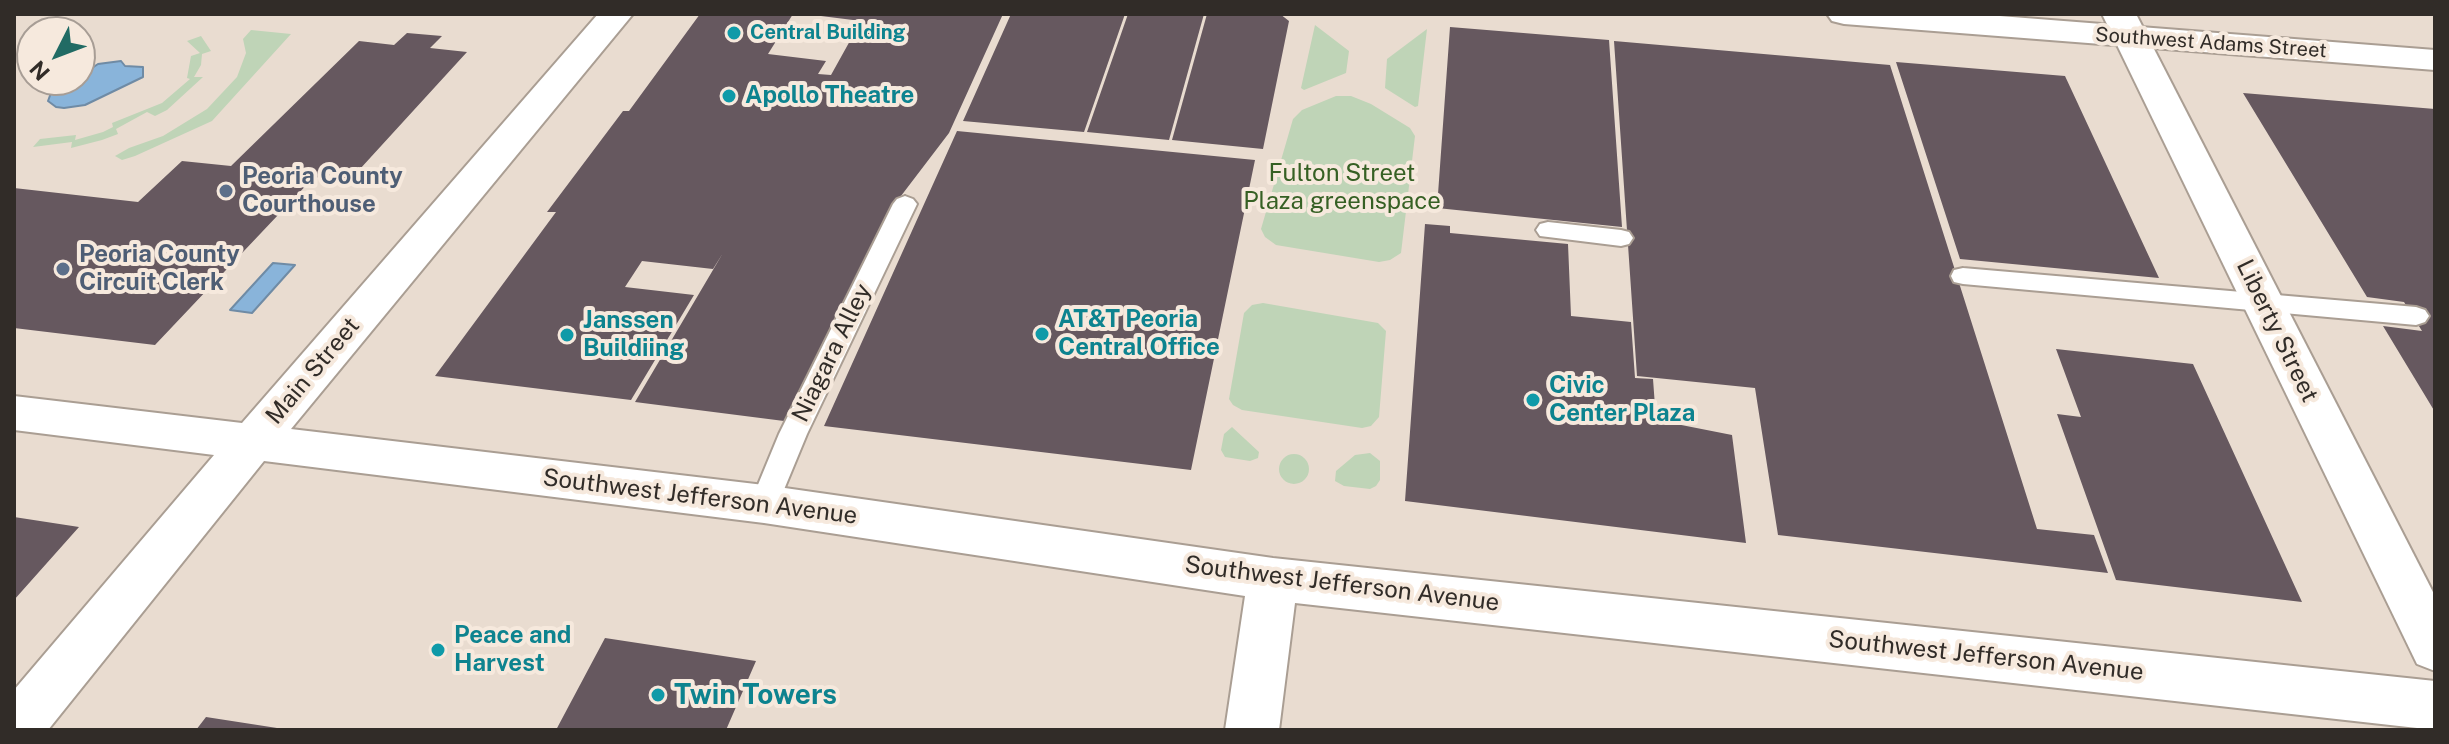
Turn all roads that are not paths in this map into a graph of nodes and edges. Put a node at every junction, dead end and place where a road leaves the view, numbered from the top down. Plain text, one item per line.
1 (616, 14) edge
2 (1844, 14) edge
3 (2125, 25) edge
4 (2435, 60) edge
5 (905, 204) dead end
6 (1548, 230) dead end
7 (1621, 238) dead end
8 (1963, 276) dead end
9 (2263, 302) junction
10 (2416, 316) dead end
11 (14, 413) edge
12 (252, 443) junction
13 (764, 504) junction
14 (1273, 579) junction
15 (2435, 648) edge
16 (2435, 706) edge
17 (14, 730) edge
18 (1252, 730) edge

1 - 12 main road, Main Street
2 - 3 main road, Southwest Adams Street
3 - 4 main road, Southwest Adams Street
3 - 9 main road, Liberty Street
5 - 13 lane, Niagara Alley
6 - 7 lane
8 - 9 lane
9 - 10 lane
9 - 15 main road, Liberty Street
11 - 12 main road, Southwest Jefferson Avenue
12 - 13 main road, Southwest Jefferson Avenue
12 - 17 main road, Main Street
13 - 14 main road, Southwest Jefferson Avenue
14 - 16 main road, Southwest Jefferson Avenue
14 - 18 main road

